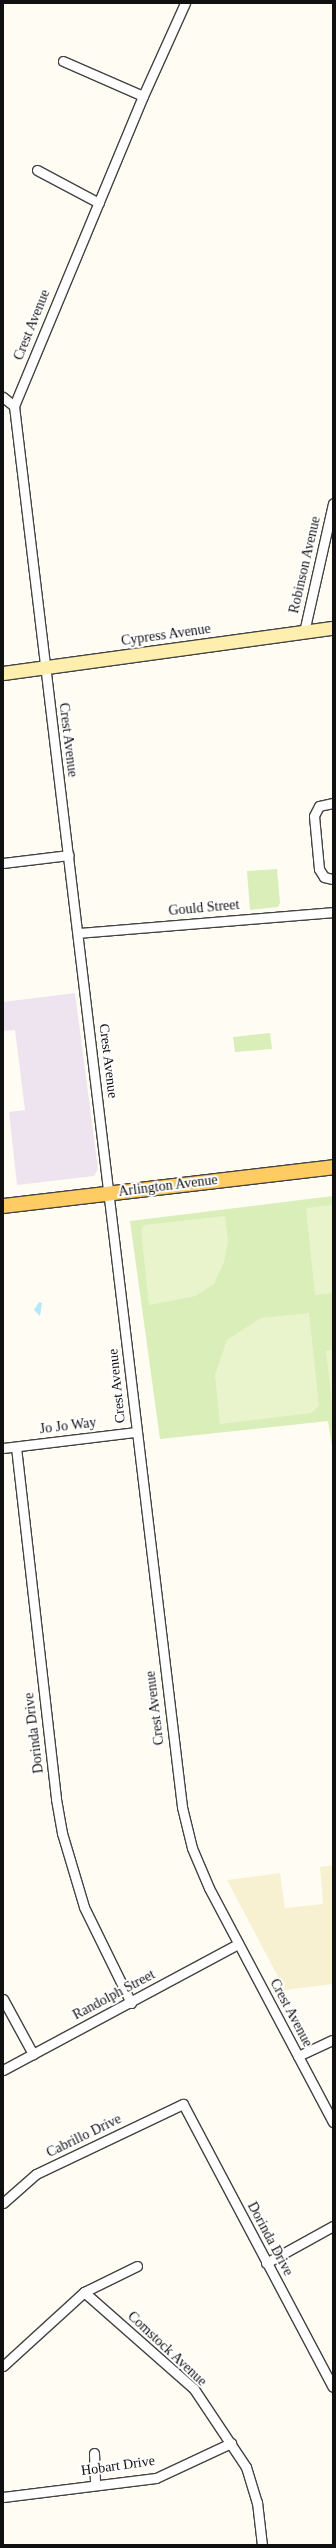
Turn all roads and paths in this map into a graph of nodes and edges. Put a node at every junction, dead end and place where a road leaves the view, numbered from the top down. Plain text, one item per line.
1 (185, 3) edge
2 (63, 61) dead end
3 (143, 96) junction
4 (37, 170) dead end
5 (99, 203) junction
6 (3, 397) edge
7 (14, 406) junction
8 (333, 503) edge
9 (333, 628) edge
10 (304, 632) junction
11 (45, 669) junction
12 (3, 673) edge
13 (333, 803) edge
14 (69, 855) junction
15 (3, 862) edge
16 (328, 878) edge
17 (333, 912) edge
18 (78, 933) junction
19 (333, 1167) edge
20 (110, 1193) junction
21 (3, 1206) edge
22 (136, 1432) junction
23 (16, 1447) junction
24 (3, 1448) edge
25 (238, 1944) junction
26 (3, 1999) edge
27 (131, 2003) junction
28 (333, 2040) edge
29 (33, 2054) junction
30 (298, 2056) junction
31 (3, 2070) edge
32 (183, 2104) joint
33 (333, 2122) edge
34 (3, 2203) edge
35 (333, 2226) edge
36 (266, 2262) junction
37 (137, 2266) dead end
38 (84, 2292) junction
39 (3, 2366) edge
40 (333, 2387) edge
41 (231, 2443) junction
42 (94, 2453) dead end
43 (95, 2484) junction
44 (3, 2496) edge
45 (262, 2545) edge

1 - 3 street, Crest Avenue
2 - 3 street
3 - 5 street, Crest Avenue
4 - 5 street
5 - 7 street, Crest Avenue
6 - 7 street
7 - 11 street, Crest Avenue
8 - 10 street, Robinson Avenue
9 - 10 street, Cypress Avenue
10 - 11 street, Cypress Avenue
11 - 12 street, Cypress Avenue
11 - 14 street, Crest Avenue
13 - 16 street
14 - 15 street
14 - 18 street, Crest Avenue
17 - 18 street, Gould Street
18 - 20 street, Crest Avenue
19 - 20 main road, Arlington Avenue
20 - 21 main road, Arlington Avenue
20 - 22 street, Crest Avenue
22 - 23 street, Jo Jo Way
22 - 25 street, Crest Avenue
23 - 24 street, Jo Jo Way
23 - 27 street, Dorinda Drive
25 - 27 street, Randolph Street
25 - 30 street, Crest Avenue
26 - 29 street
27 - 29 street, Randolph Street
28 - 30 street
29 - 31 street, Randolph Street
30 - 33 street, Crest Avenue
32 - 34 street, Cabrillo Drive
32 - 36 street, Dorinda Drive
35 - 36 street
36 - 40 street, Dorinda Drive
37 - 38 street
38 - 39 street
38 - 41 street, Comstock Avenue
41 - 43 street, Hobart Drive
41 - 45 street, Comstock Avenue
42 - 43 street
43 - 44 street, Hobart Drive

